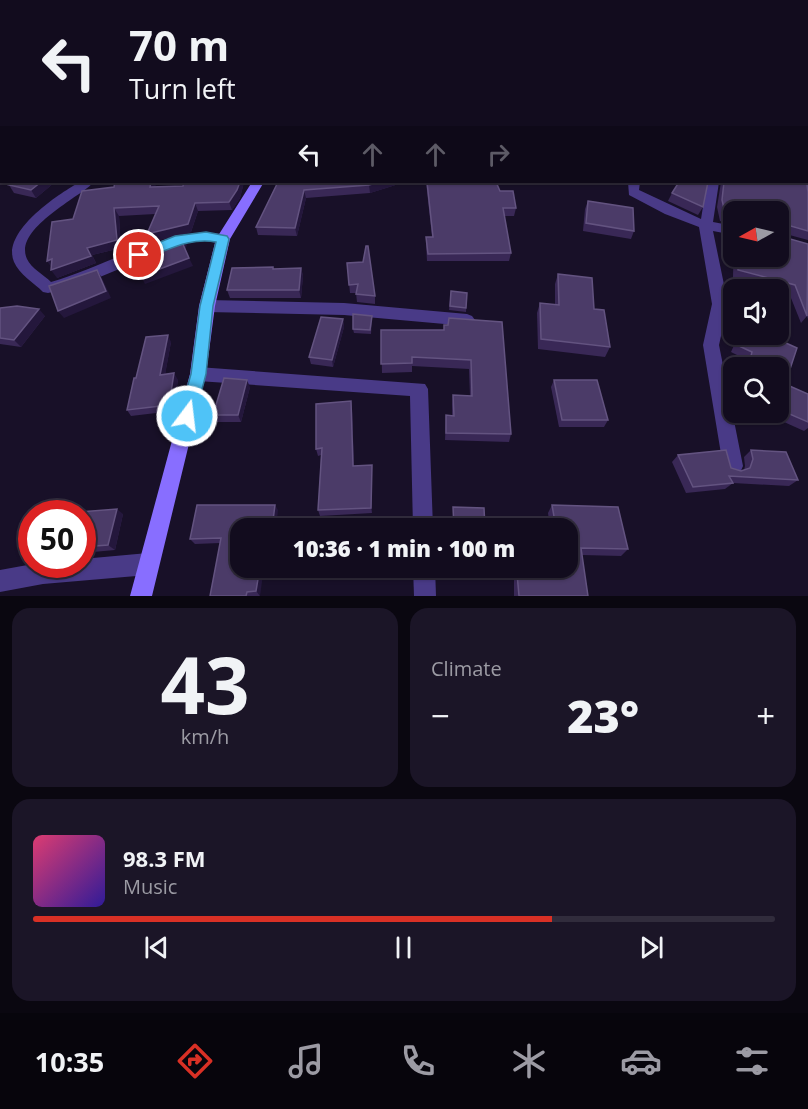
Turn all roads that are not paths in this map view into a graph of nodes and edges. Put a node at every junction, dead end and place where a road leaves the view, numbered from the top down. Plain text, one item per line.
1 (86, 183) edge
2 (257, 183) edge
3 (634, 183) edge
4 (713, 183) edge
5 (706, 227) junction
6 (723, 229) edge
7 (223, 239) junction
8 (207, 306) junction
9 (477, 321) edge
10 (198, 374) junction
11 (733, 466) edge
12 (423, 518) edge
13 (148, 564) junction
14 (424, 578) edge
15 (0, 581) edge
16 (141, 596) edge
17 (425, 596) edge

1 - 7 street
2 - 7 main road
3 - 5 street
4 - 5 street
5 - 6 street
5 - 11 street
7 - 8 main road
8 - 9 street
8 - 10 main road
10 - 12 street
10 - 13 main road
13 - 15 street
13 - 16 main road
14 - 17 street

